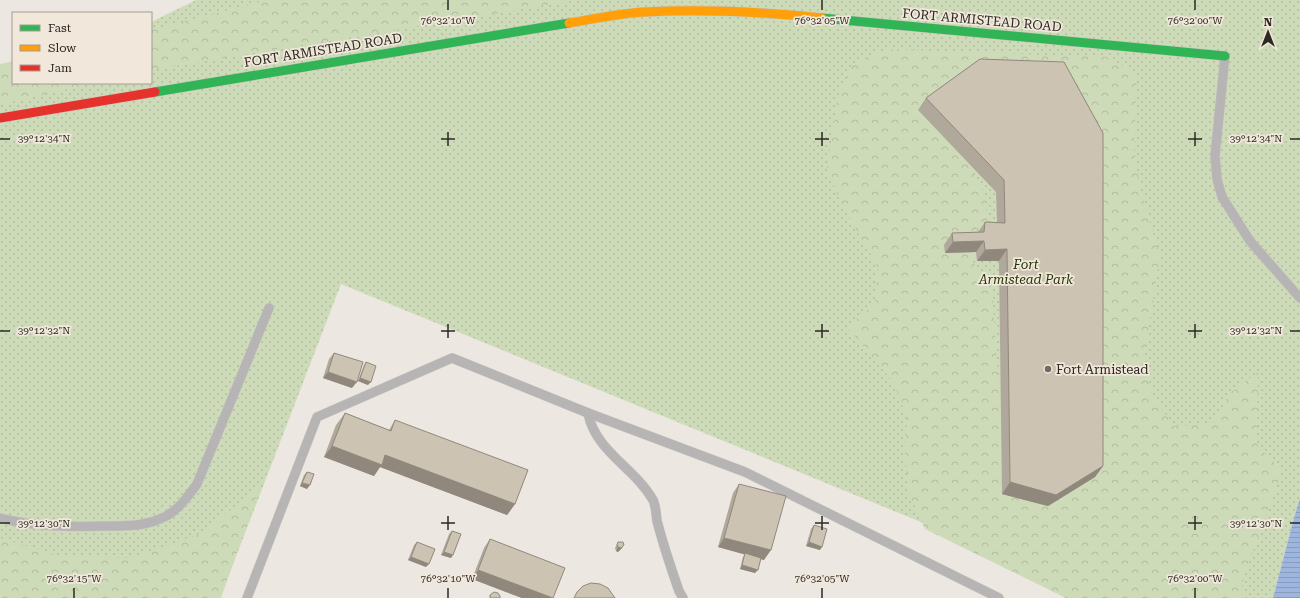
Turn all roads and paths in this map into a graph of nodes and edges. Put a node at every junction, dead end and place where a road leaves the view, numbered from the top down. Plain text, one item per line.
1 (1225, 56) joint
2 (0, 118) edge
3 (1300, 298) edge
4 (269, 308) dead end
5 (588, 413) junction
6 (0, 518) edge
7 (247, 598) edge
8 (683, 598) edge
9 (999, 598) edge

1 - 2 street, FORT ARMISTEAD ROAD
1 - 3 lane
4 - 6 lane
5 - 7 lane
5 - 8 lane
5 - 9 lane

